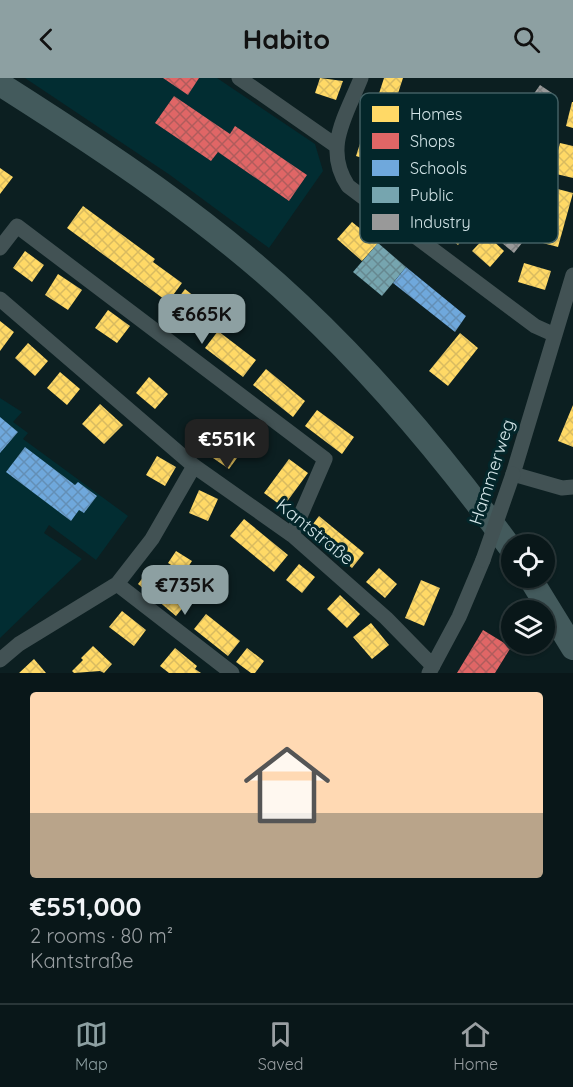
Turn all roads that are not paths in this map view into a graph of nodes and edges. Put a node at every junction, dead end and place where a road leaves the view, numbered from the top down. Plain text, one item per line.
1 (239, 78) edge
2 (361, 78) edge
3 (0, 84) edge
4 (335, 146) junction
5 (360, 195) edge
6 (424, 243) edge
7 (0, 248) edge
8 (573, 275) edge
9 (0, 299) edge
10 (555, 335) junction
11 (194, 466) junction
12 (513, 474) junction
13 (573, 487) edge
14 (292, 536) junction
15 (501, 536) edge
16 (117, 584) junction
17 (536, 588) edge
18 (573, 648) edge
19 (0, 660) edge
20 (431, 669) edge
21 (224, 671) edge

1 - 4 street
2 - 4 street
3 - 15 main road
4 - 5 street
6 - 10 street
7 - 14 street
8 - 10 street, Hammerweg
9 - 11 street, Kantstraße
10 - 12 street, Hammerweg
11 - 14 street, Kantstraße
11 - 16 street
12 - 13 street
12 - 20 street, Hammerweg, bridge
14 - 20 street, Kantstraße
16 - 19 street
16 - 21 street
17 - 18 main road

